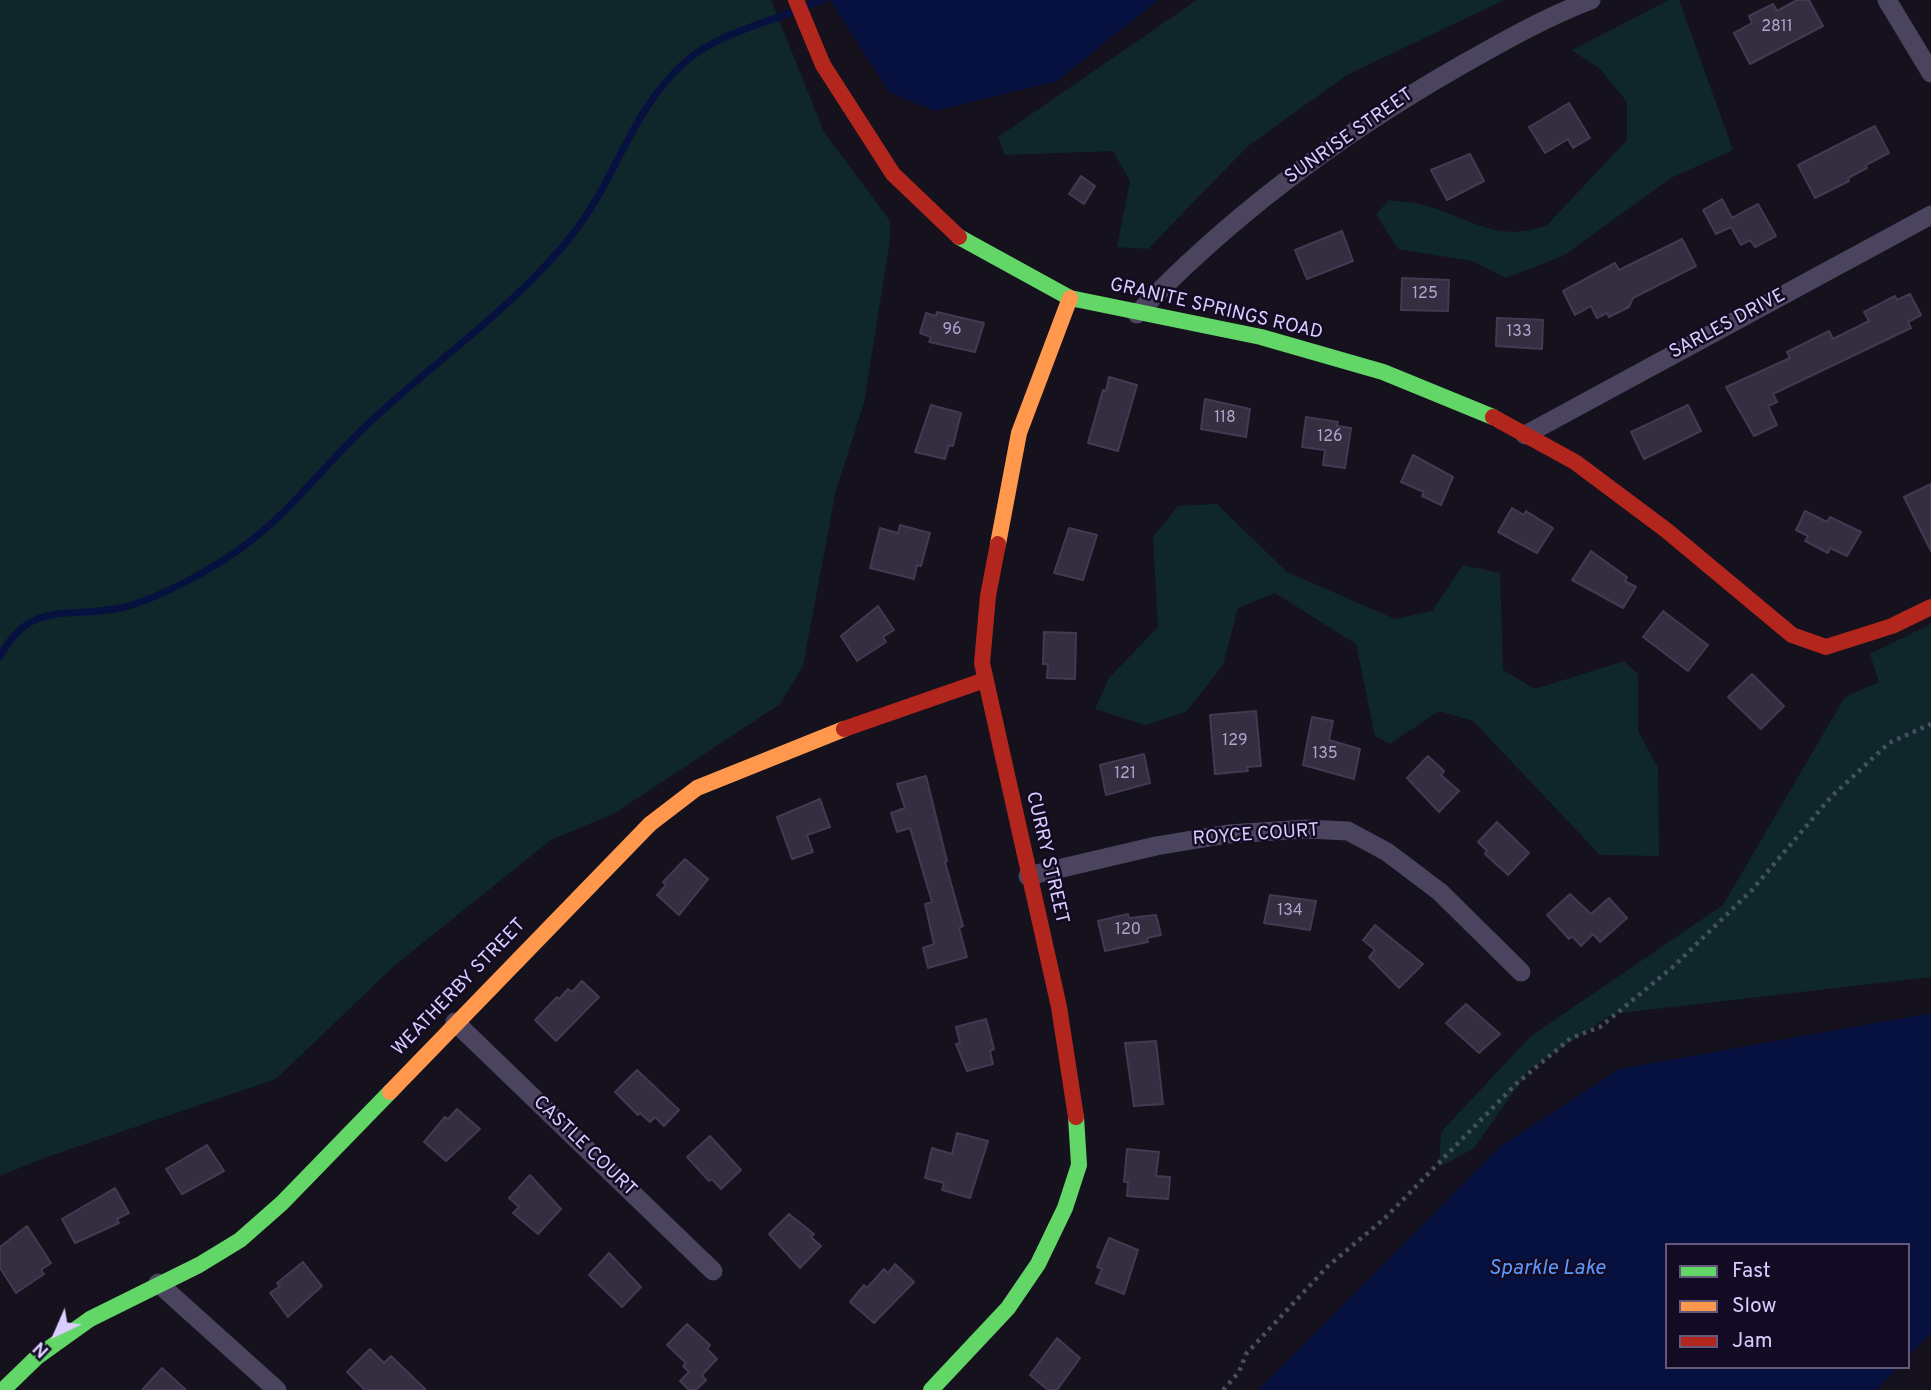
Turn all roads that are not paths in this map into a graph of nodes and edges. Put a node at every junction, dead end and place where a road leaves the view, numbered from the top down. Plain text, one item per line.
1 (796, 0) edge
2 (1591, 0) edge
3 (1887, 0) edge
4 (1931, 73) edge
5 (1931, 215) edge
6 (1070, 298) junction
7 (1137, 314) junction
8 (1525, 435) junction
9 (1931, 607) edge
10 (985, 680) junction
11 (1027, 876) junction
12 (1521, 972) dead end
13 (455, 1022) junction
14 (713, 1272) dead end
15 (158, 1283) junction
16 (3, 1390) edge
17 (276, 1390) edge
18 (931, 1390) edge

1 - 6 street, GRANITE SPRINGS ROAD
2 - 7 street, SUNRISE STREET
3 - 4 street
5 - 8 street, SARLES DRIVE
6 - 7 street, GRANITE SPRINGS ROAD
6 - 10 street, CURRY STREET
7 - 8 street, GRANITE SPRINGS ROAD
8 - 9 street, GRANITE SPRINGS ROAD
10 - 11 street, CURRY STREET
10 - 13 street, WEATHERBY STREET
11 - 12 street, ROYCE COURT
11 - 18 street, CURRY STREET
13 - 14 street, CASTLE COURT
13 - 15 street, WEATHERBY STREET
15 - 16 street, WEATHERBY STREET
15 - 17 street

